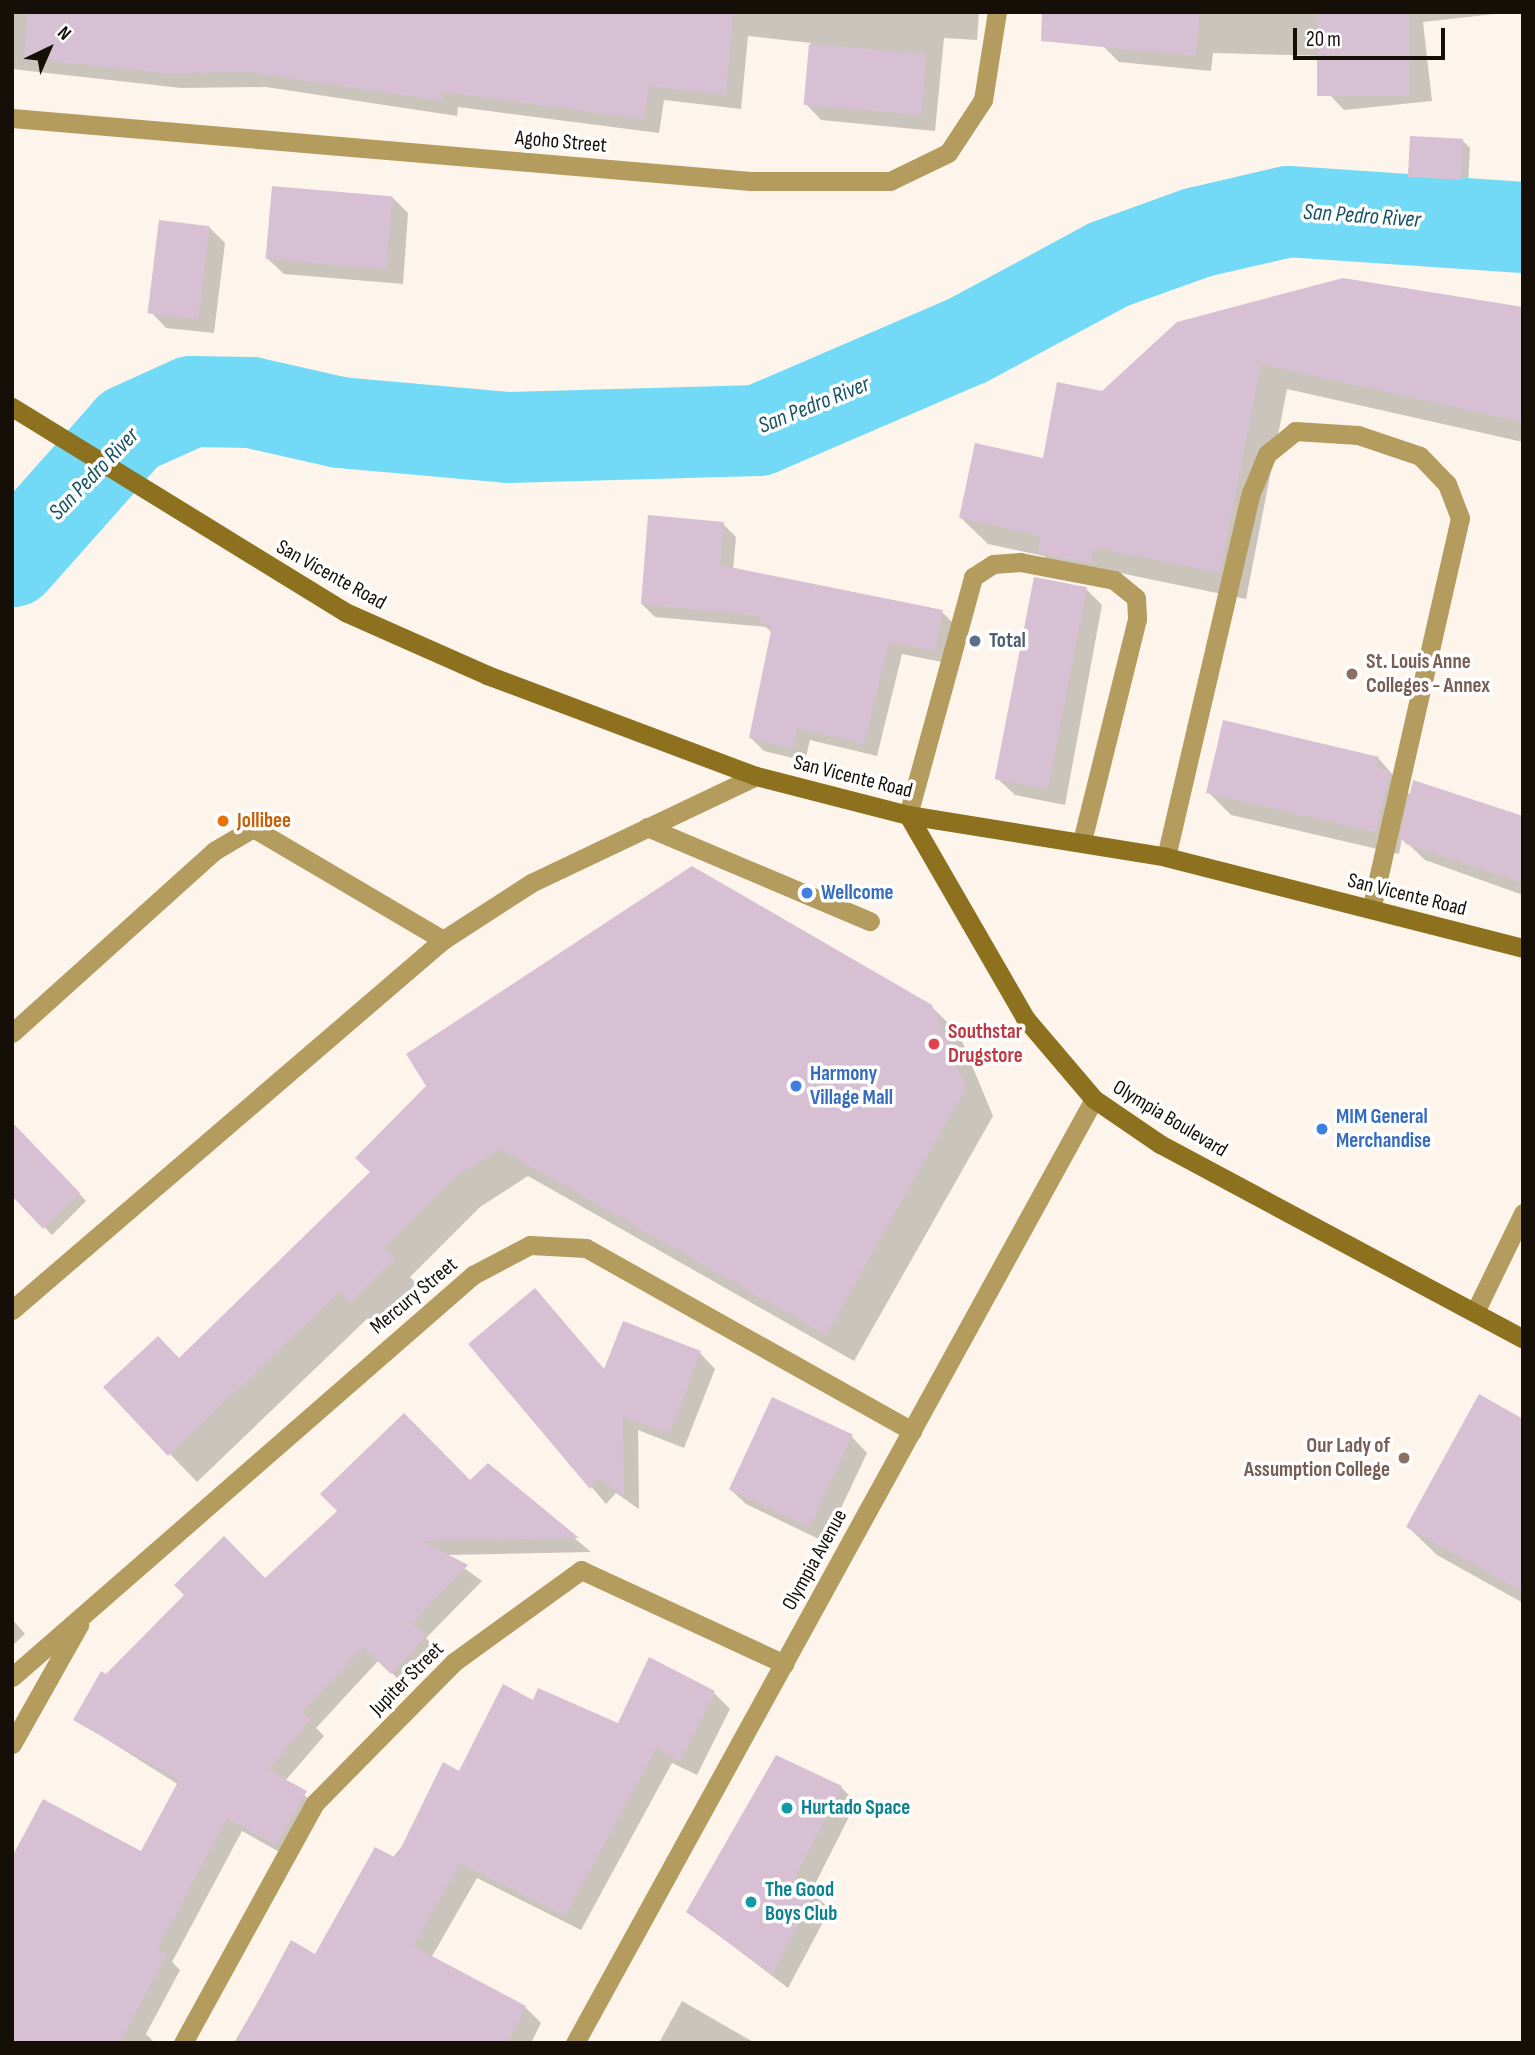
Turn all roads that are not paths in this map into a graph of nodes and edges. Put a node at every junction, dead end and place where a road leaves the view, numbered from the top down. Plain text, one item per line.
1 (997, 12) edge
2 (12, 118) edge
3 (12, 407) edge
4 (757, 776) junction
5 (908, 815) junction
6 (647, 827) junction
7 (1082, 841) junction
8 (1166, 857) junction
9 (1371, 909) junction
10 (870, 921) dead end
11 (443, 940) junction
12 (1523, 948) edge
13 (12, 1033) edge
14 (1094, 1099) junction
15 (1523, 1213) edge
16 (12, 1310) edge
17 (1475, 1312) junction
18 (1523, 1339) edge
19 (912, 1431) junction
20 (86, 1613) junction
21 (784, 1664) junction
22 (12, 1677) edge
23 (12, 1744) edge
24 (183, 2043) edge
25 (575, 2043) edge

1 - 2 street, Agoho Street
3 - 4 main road, San Vicente Road
4 - 5 main road, San Vicente Road
4 - 6 street
5 - 7 main road, San Vicente Road
5 - 7 street
5 - 14 main road, Olympia Boulevard
6 - 10 street
6 - 11 street
7 - 8 main road, San Vicente Road
8 - 9 main road, San Vicente Road
8 - 9 street
9 - 12 main road, San Vicente Road
11 - 13 street
11 - 16 street
14 - 17 main road, Olympia Boulevard
14 - 19 street, Olympia Avenue
15 - 17 street
17 - 18 main road, Olympia Boulevard
19 - 20 street, Mercury Street
19 - 21 street, Olympia Avenue
20 - 22 street, Mercury Street
20 - 23 street
21 - 24 street, Jupiter Street
21 - 25 street, Olympia Avenue

